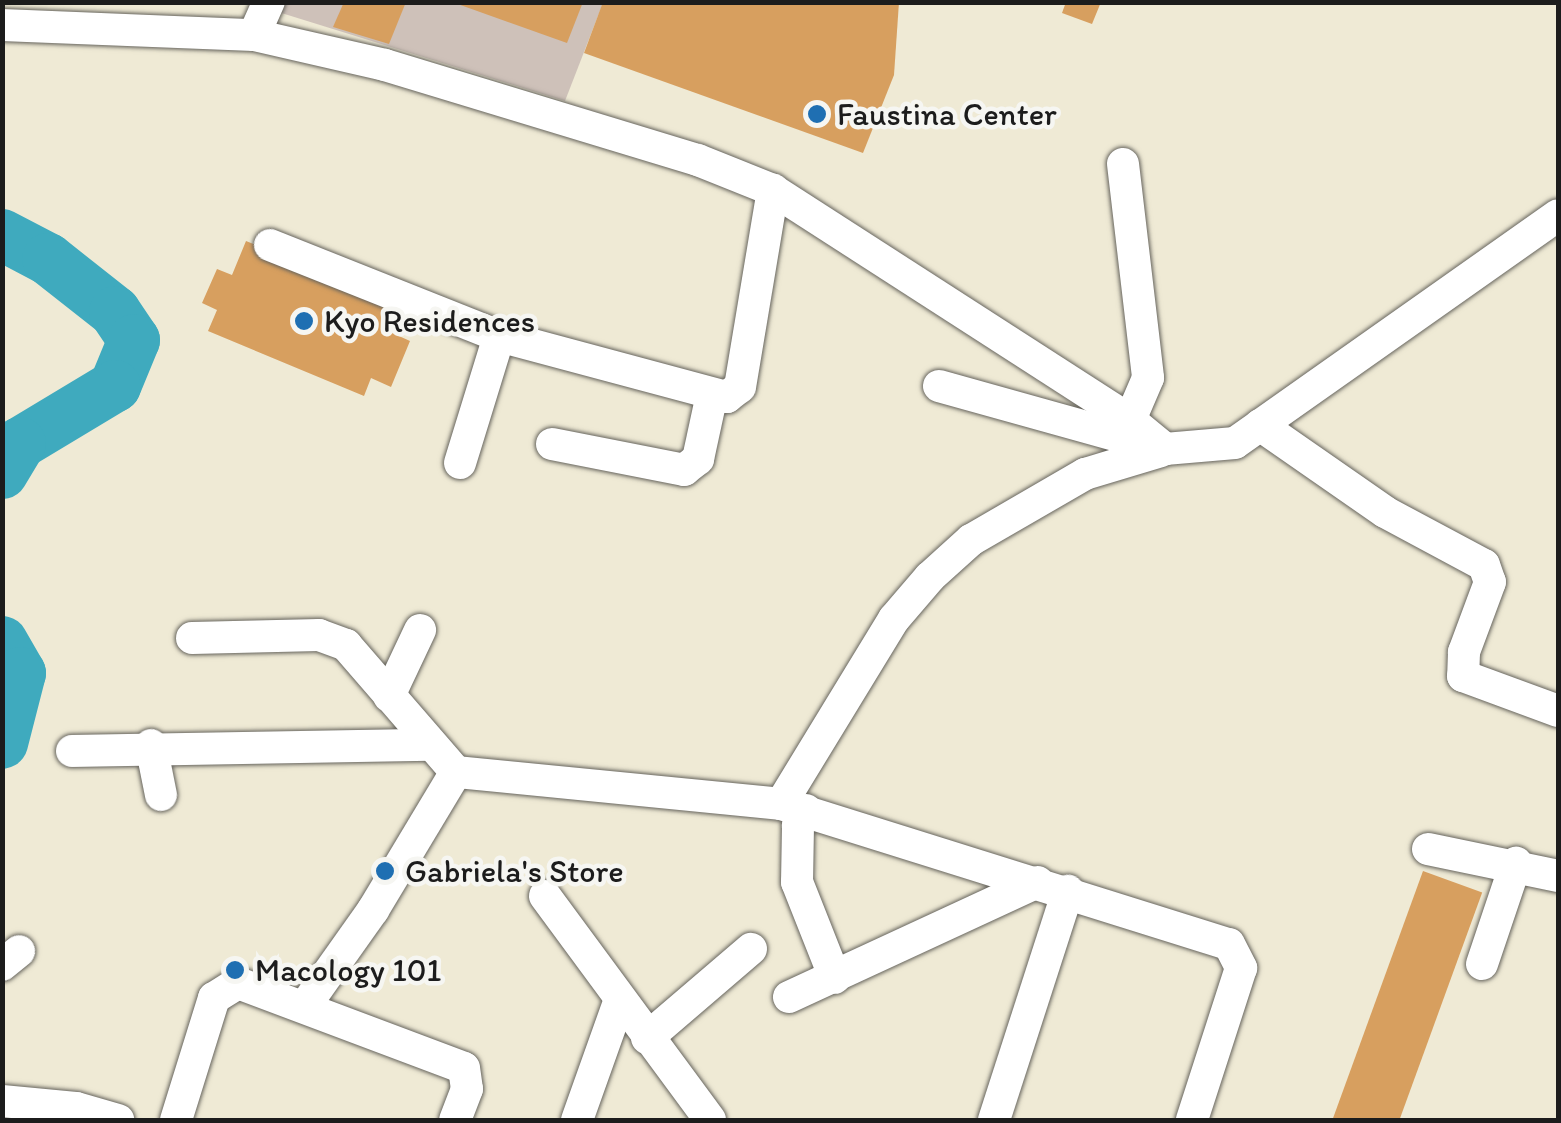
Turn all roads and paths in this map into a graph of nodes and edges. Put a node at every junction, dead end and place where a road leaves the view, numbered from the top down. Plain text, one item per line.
1 (269, 2) edge
2 (39, 13) edge
3 (2, 25) edge
4 (254, 35) junction
5 (1123, 164) dead end
6 (773, 190) junction
7 (1558, 215) edge
8 (270, 245) dead end
9 (499, 336) junction
10 (939, 386) dead end
11 (712, 394) junction
12 (1130, 420) junction
13 (1260, 425) junction
14 (552, 444) dead end
15 (1165, 450) junction
16 (460, 463) dead end
17 (420, 630) dead end
18 (192, 638) dead end
19 (388, 696) junction
20 (1558, 711) edge
21 (428, 744) junction
22 (151, 745) junction
23 (72, 751) dead end
24 (456, 772) junction
25 (161, 796) dead end
26 (793, 807) junction
27 (1428, 849) dead end
28 (1516, 863) junction
29 (1558, 876) edge
30 (1053, 886) junction
31 (545, 896) dead end
32 (751, 949) dead end
33 (1482, 964) dead end
34 (835, 978) junction
35 (789, 998) dead end
36 (620, 1002) junction
37 (304, 1006) junction
38 (647, 1038) junction
39 (2, 1100) edge
40 (77, 1114) edge
41 (118, 1120) edge
42 (176, 1120) edge
43 (455, 1120) edge
44 (577, 1120) edge
45 (710, 1120) edge
46 (994, 1120) edge
47 (1192, 1120) edge

1 - 4 street
2 - 3 street
2 - 4 street
4 - 6 street
5 - 12 street
6 - 11 street
6 - 12 street
7 - 13 street
8 - 9 street
9 - 11 street
9 - 16 street
10 - 15 street
11 - 14 street
12 - 15 street
13 - 15 street
13 - 20 street
15 - 26 street
17 - 19 street
18 - 19 street
19 - 21 street
21 - 22 street
21 - 24 street
22 - 23 street
22 - 25 street
24 - 26 street
24 - 37 street
26 - 30 street
26 - 34 street
27 - 28 street
28 - 29 street
28 - 33 street
30 - 34 street
30 - 46 street
30 - 47 street
31 - 36 street
32 - 38 street
34 - 35 street
36 - 38 street
36 - 44 street
37 - 42 street
37 - 43 street
38 - 45 street
39 - 40 street
40 - 41 street

